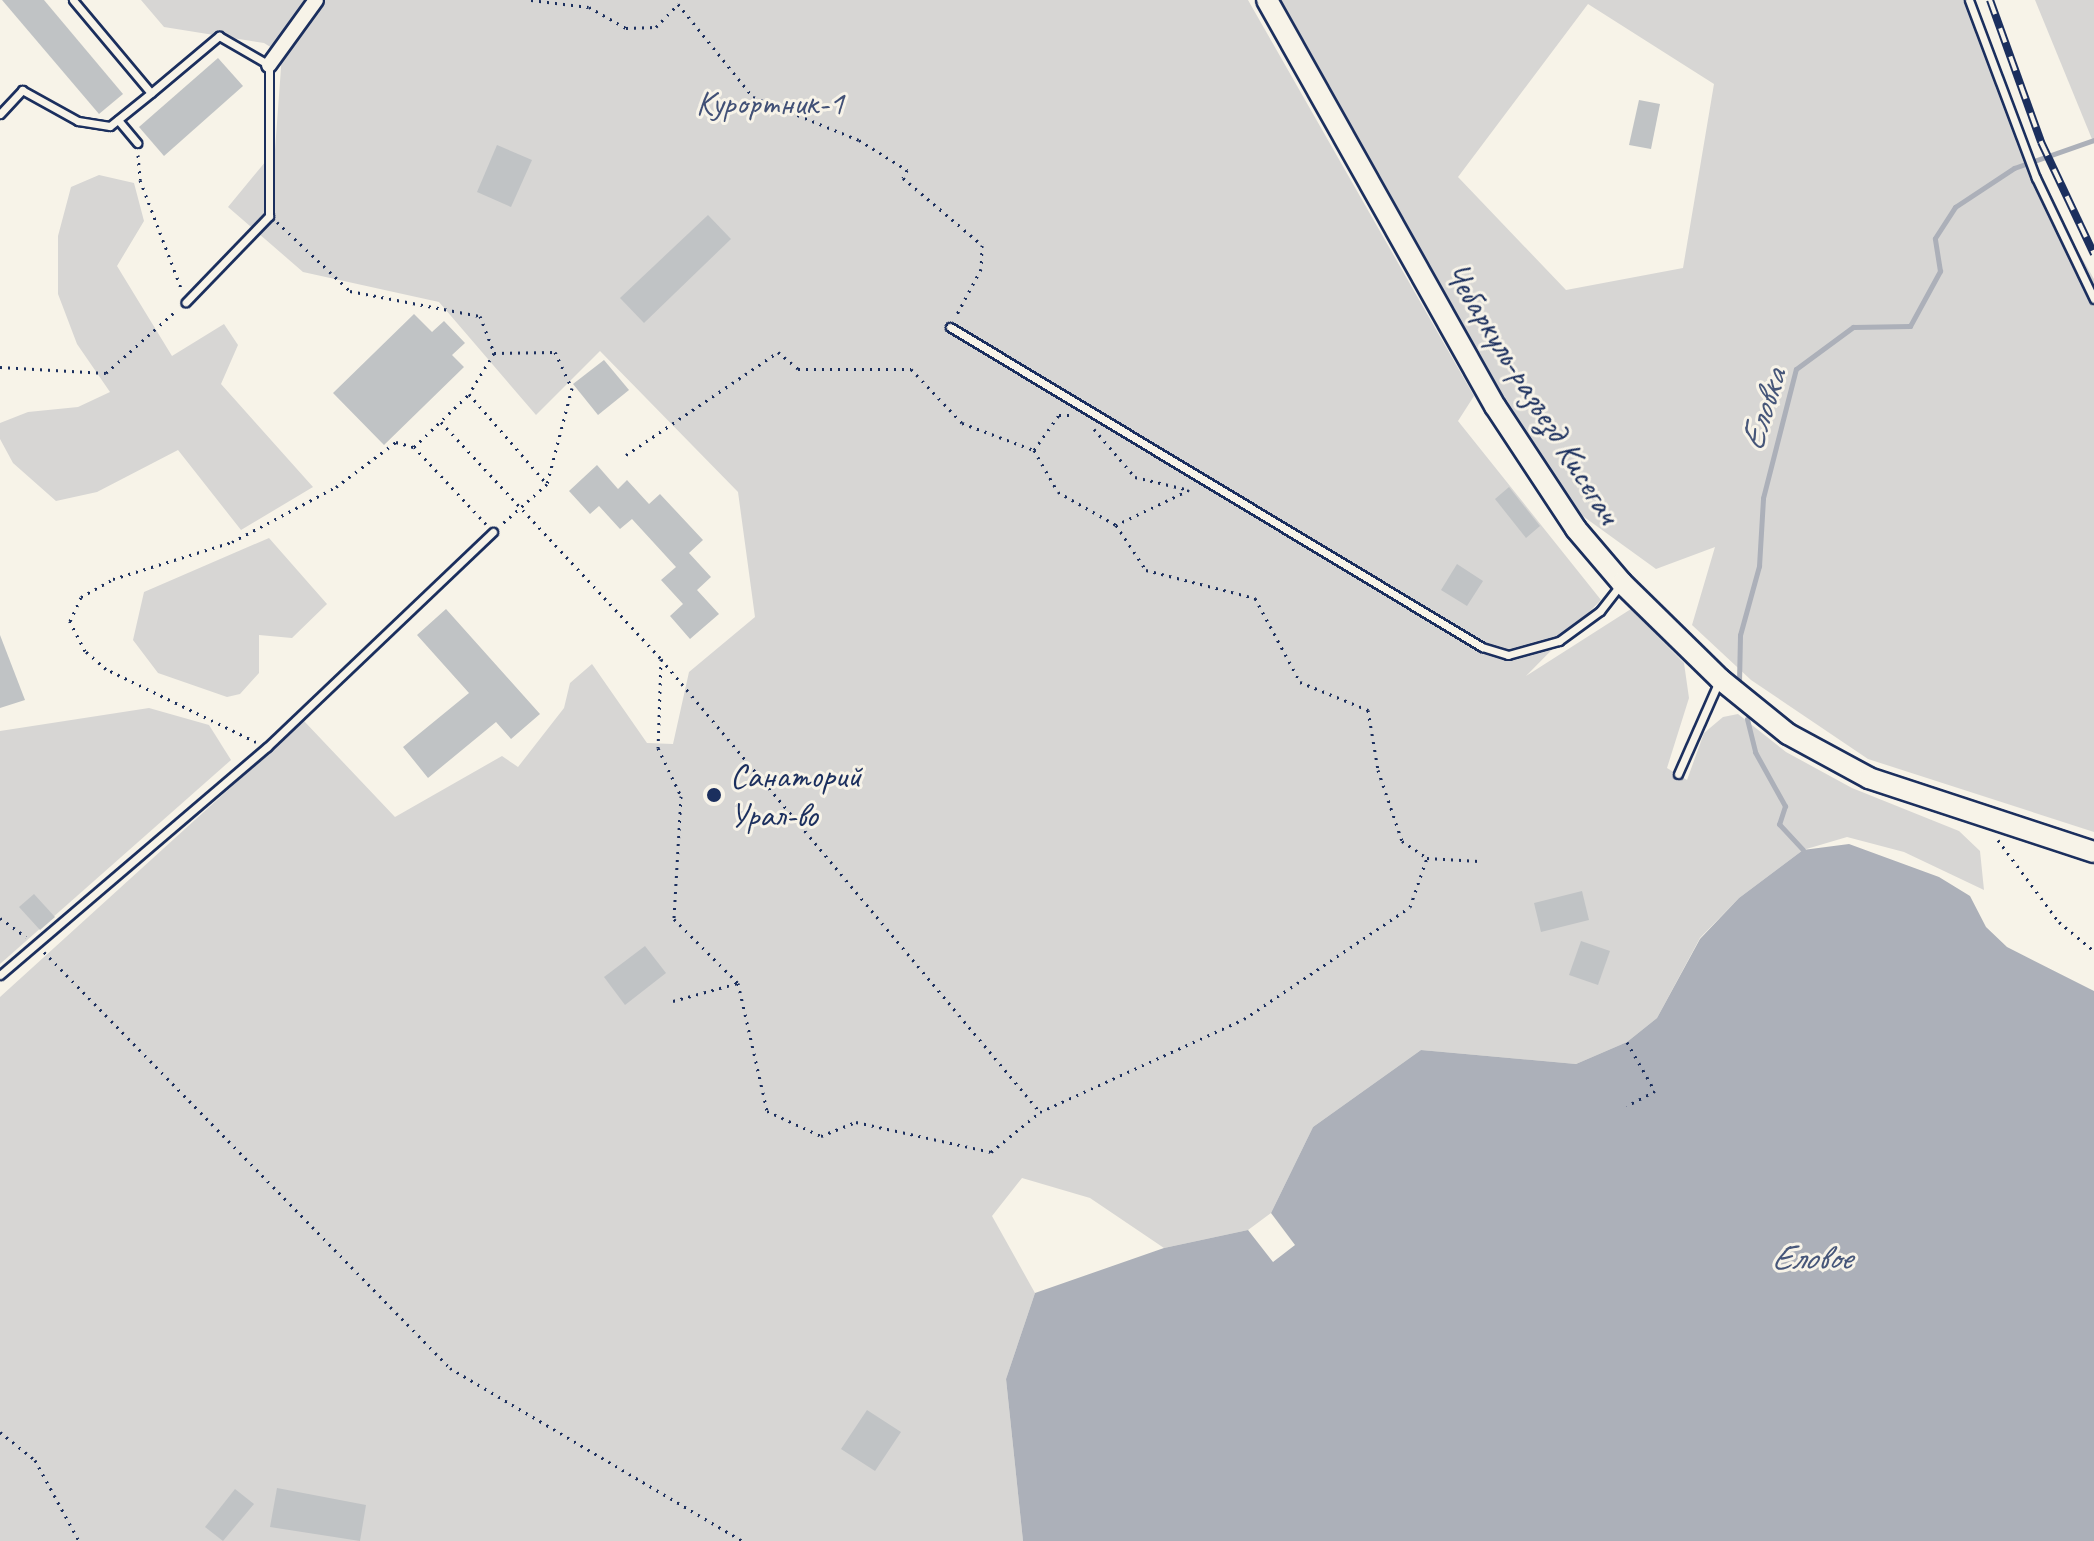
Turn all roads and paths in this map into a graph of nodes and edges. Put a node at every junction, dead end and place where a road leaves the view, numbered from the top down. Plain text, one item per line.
1 (73, 0) edge
2 (316, 0) edge
3 (531, 0) edge
4 (1267, 0) edge
5 (1969, 0) edge
6 (269, 65) junction
7 (151, 93) junction
8 (0, 114) edge
9 (118, 120) junction
10 (137, 143) joint
11 (269, 216) junction
12 (2094, 299) edge
13 (186, 302) junction
14 (950, 327) joint
15 (494, 353) junction
16 (0, 367) edge
17 (469, 394) junction
18 (1083, 415) dead end
19 (441, 422) junction
20 (1092, 426) dead end
21 (414, 447) junction
22 (1034, 450) junction
23 (626, 455) dead end
24 (547, 484) junction
25 (521, 508) junction
26 (1116, 525) junction
27 (493, 532) junction
28 (1622, 583) junction
29 (661, 659) junction
30 (1720, 679) junction
31 (267, 747) junction
32 (1678, 774) dead end
33 (1990, 822) junction
34 (2094, 852) edge
35 (1427, 858) junction
36 (1479, 861) dead end
37 (0, 918) edge
38 (35, 944) junction
39 (2094, 951) edge
40 (0, 975) edge
41 (738, 983) junction
42 (673, 1001) dead end
43 (1627, 1042) dead end
44 (1627, 1106) dead end
45 (1040, 1112) junction
46 (0, 1432) edge
47 (79, 1541) edge
48 (742, 1541) edge

1 - 7 lane
2 - 6 street
3 - 14 path
4 - 28 street, Чебаркуль-разъезд Кисегач
5 - 12 lane
6 - 7 lane
6 - 11 lane
7 - 9 lane
8 - 9 lane
9 - 10 lane
10 - 13 path
11 - 13 lane
11 - 15 path
13 - 16 path
14 - 28 lane
15 - 17 path
15 - 24 path
17 - 19 path
17 - 24 path
18 - 22 path
19 - 21 path
19 - 25 path
20 - 26 path
21 - 27 path
21 - 31 path
22 - 23 path
22 - 26 path
24 - 25 path
25 - 27 path
25 - 29 path
26 - 35 path
27 - 31 lane
28 - 30 street, Чебаркуль-разъезд Кисегач
29 - 41 path
29 - 45 path
30 - 32 lane
30 - 33 street, Чебаркуль-разъезд Кисегач
31 - 38 lane
33 - 34 street, Чебаркуль-разъезд Кисегач
33 - 39 path
35 - 36 path
35 - 45 path
37 - 38 path
38 - 40 lane
38 - 48 path
41 - 42 path
41 - 45 path
43 - 44 path
46 - 47 path

